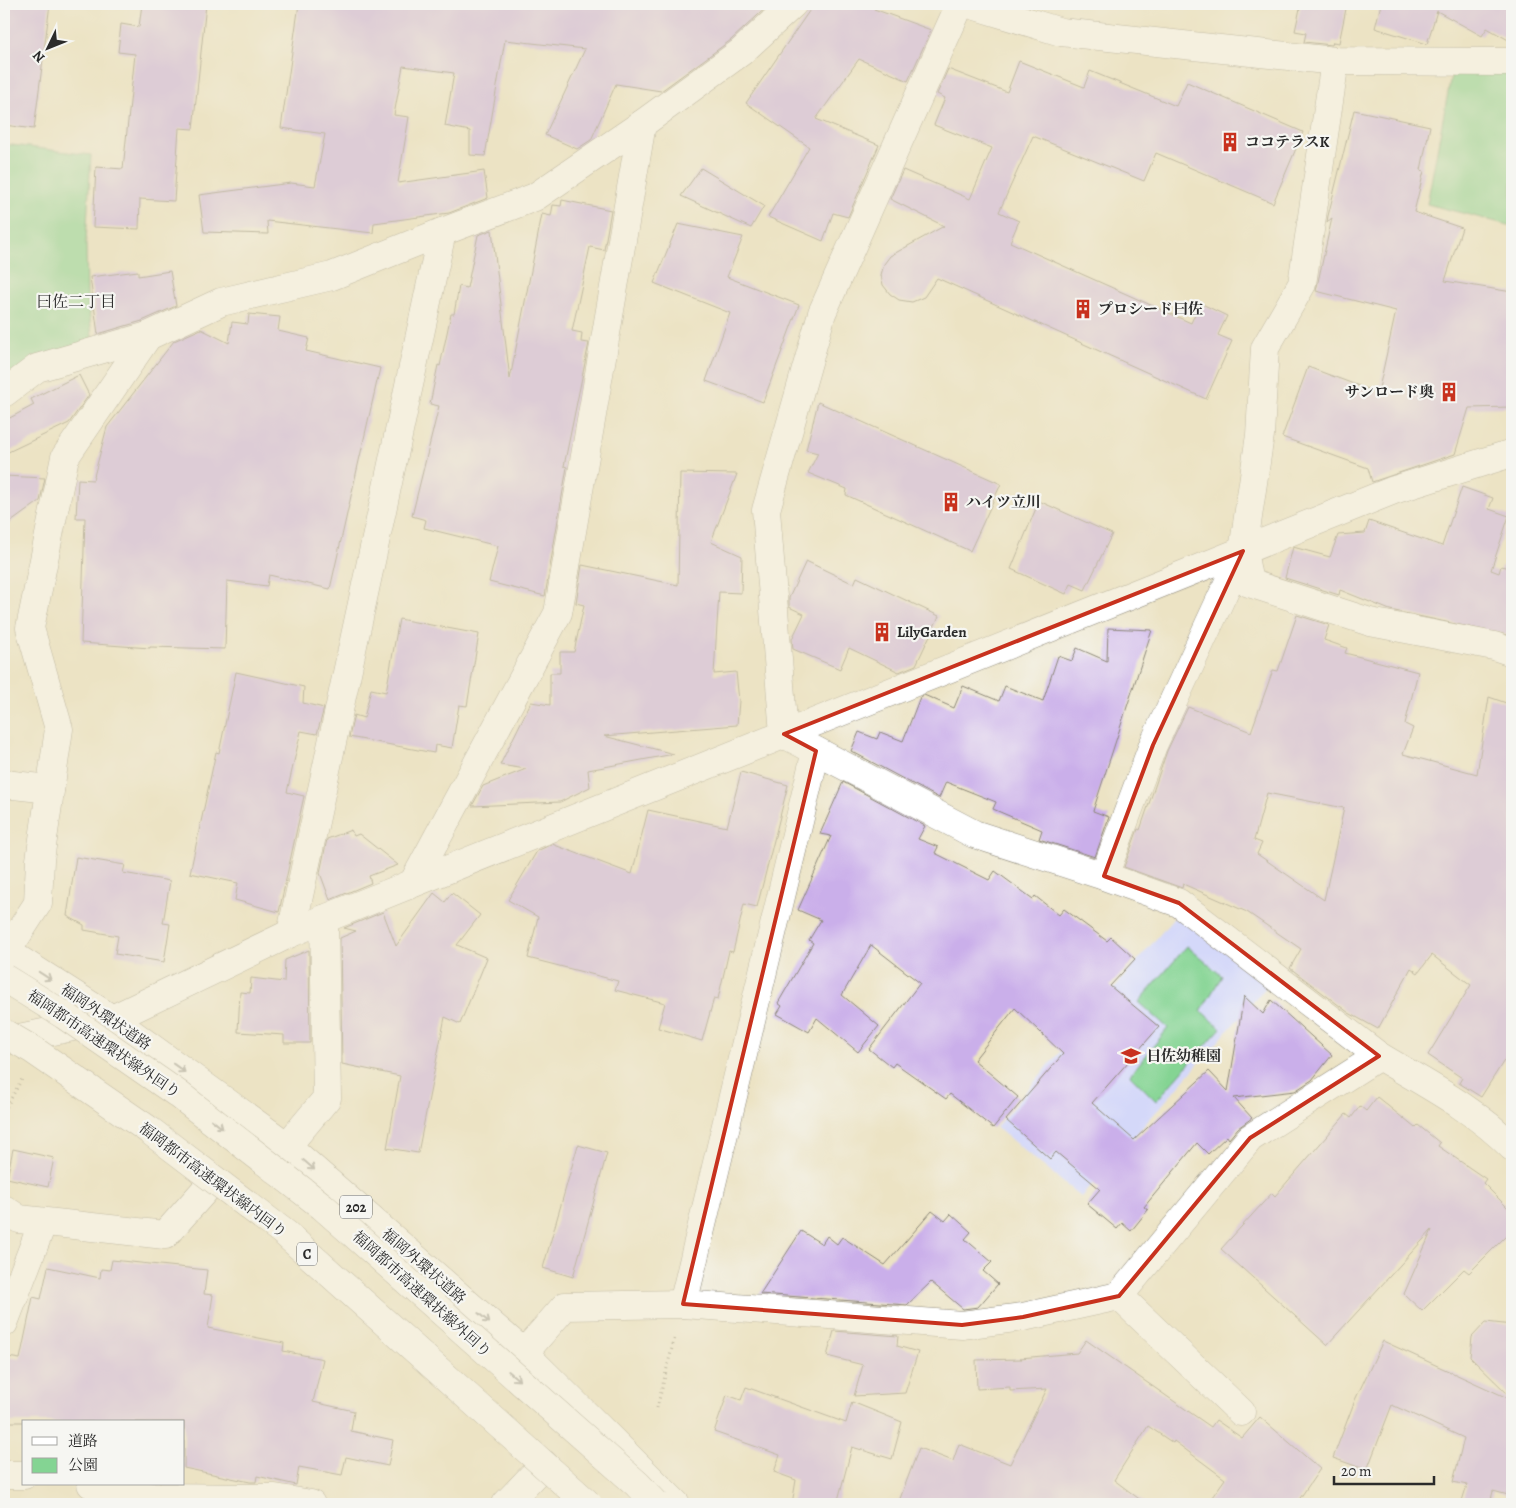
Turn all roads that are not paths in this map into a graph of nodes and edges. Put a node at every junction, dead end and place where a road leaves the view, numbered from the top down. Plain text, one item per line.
1 (793, 4) edge
2 (960, 4) edge
3 (969, 4) edge
4 (1335, 61) junction
5 (1512, 62) edge
6 (642, 124) junction
7 (442, 232) junction
8 (148, 336) junction
9 (4, 393) edge
10 (1512, 453) edge
11 (1243, 551) junction
12 (1512, 652) edge
13 (784, 734) junction
14 (816, 751) junction
15 (4, 784) edge
16 (50, 789) junction
17 (1104, 876) junction
18 (413, 884) junction
19 (324, 919) junction
20 (291, 933) junction
21 (5, 951) edge
22 (4, 978) edge
23 (112, 1019) junction
24 (4, 1033) edge
25 (4, 1043) edge
26 (1379, 1056) junction
27 (287, 1146) junction
28 (1512, 1147) edge
29 (214, 1180) junction
30 (4, 1208) edge
31 (43, 1222) junction
32 (1119, 1296) junction
33 (683, 1304) junction
34 (4, 1323) edge
35 (524, 1353) junction
36 (1241, 1412) dead end
37 (544, 1464) junction
38 (4, 1475) edge
39 (22, 1475) edge
40 (100, 1486) edge
41 (310, 1504) edge
42 (506, 1504) edge
43 (586, 1504) edge
44 (656, 1504) edge
45 (676, 1504) edge

1 - 6 main road
2 - 13 main road
3 - 4 main road
4 - 5 main road
4 - 11 main road
6 - 7 main road
6 - 18 main road
7 - 8 main road
7 - 20 main road
8 - 9 main road
8 - 16 main road
10 - 11 main road
11 - 12 main road
11 - 13 main road
11 - 17 main road
13 - 14 main road
13 - 18 main road
14 - 17 main road
14 - 33 main road
15 - 16 main road
16 - 21 main road
17 - 26 main road
18 - 19 main road
19 - 20 main road
19 - 27 main road
20 - 23 main road
21 -> 23 main road, 福岡外環状道路 / 202
22 -> 44 main road, 福岡都市高速環状線外回り, bridge
23 - 25 main road
23 -> 27 main road, 福岡外環状道路 / 202
24 - 43 main road, 福岡都市高速環状線内回り / C, bridge
25 - 29 main road
26 - 28 main road
26 - 32 main road
27 -> 35 main road, 福岡外環状道路 / 202
29 - 31 main road
29 - 37 main road
30 - 31 main road
31 - 34 main road
32 - 33 main road
32 - 36 main road
33 - 35 main road
35 - 45 main road, 福岡外環状道路 / 202
37 - 42 main road
37 - 43 main road
38 - 39 main road
40 - 41 main road

